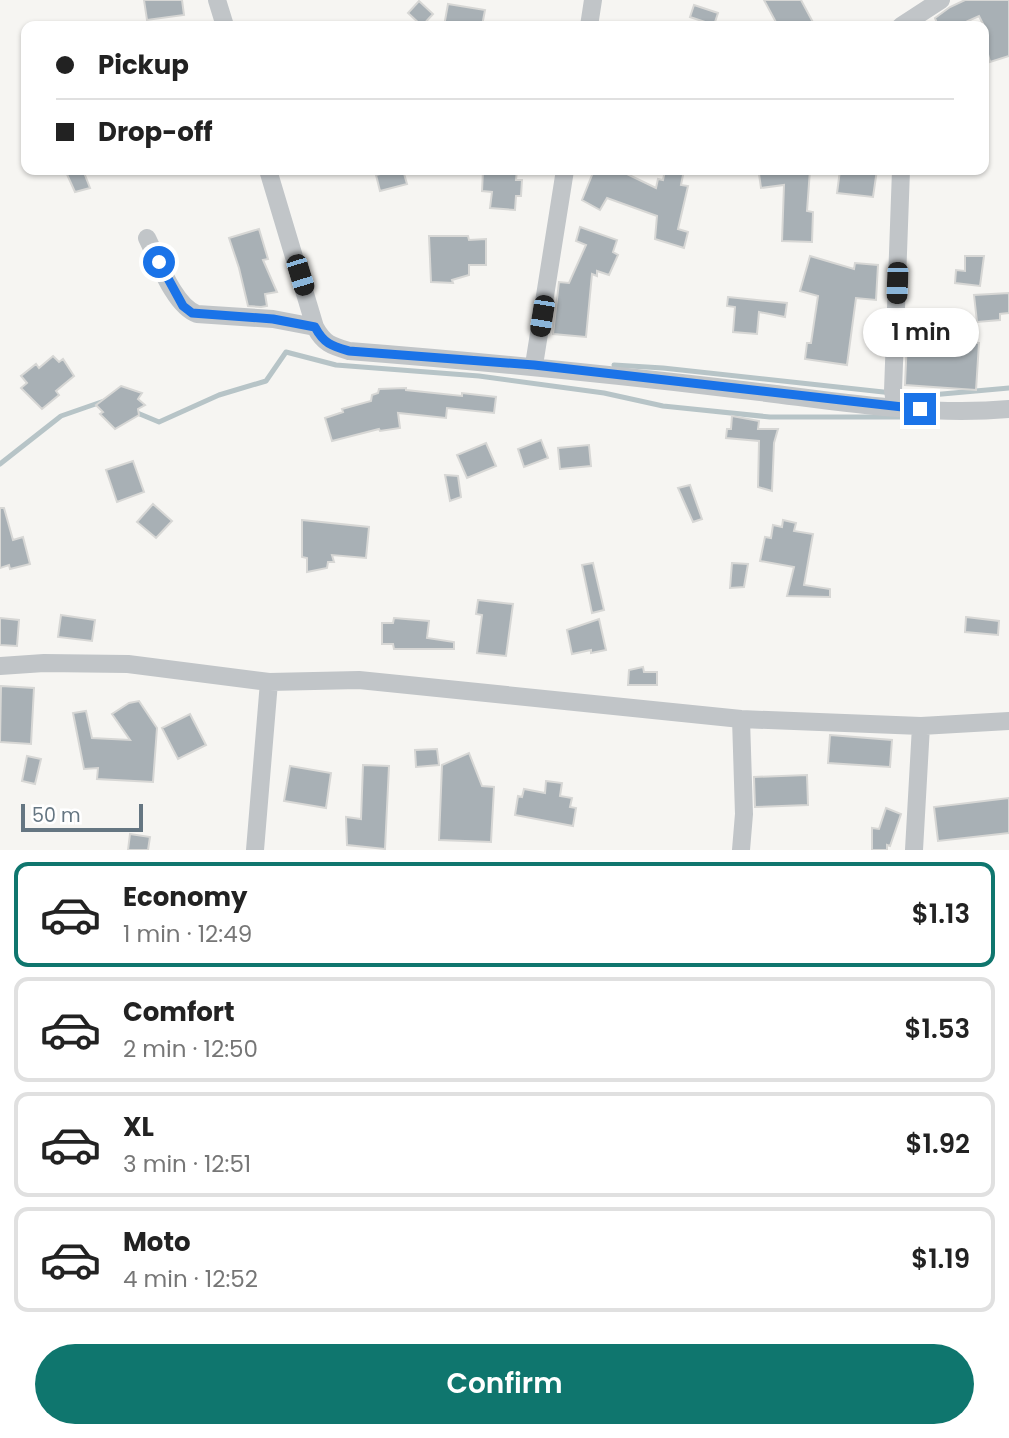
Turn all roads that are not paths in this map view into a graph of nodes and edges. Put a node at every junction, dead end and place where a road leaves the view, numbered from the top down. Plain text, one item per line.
1 (217, 0) edge
2 (593, 0) edge
3 (941, 0) edge
4 (223, 21) edge
5 (590, 21) edge
6 (909, 21) edge
7 (269, 175) edge
8 (564, 175) edge
9 (901, 175) edge
10 (146, 238) dead end
11 (315, 327) junction
12 (534, 365) junction
13 (896, 408) junction
14 (1009, 409) edge
15 (0, 666) edge
16 (269, 681) junction
17 (741, 719) junction
18 (1009, 721) edge
19 (920, 726) junction
20 (255, 850) edge
21 (741, 850) edge
22 (914, 850) edge

1 - 4 street
2 - 5 street
3 - 6 street
7 - 11 street
8 - 12 street
9 - 13 street
10 - 11 street
11 - 12 street
12 - 13 street
13 - 14 street
15 - 16 street
16 - 17 street
16 - 20 street
17 - 19 street
17 - 21 street
18 - 19 street
19 - 22 street

